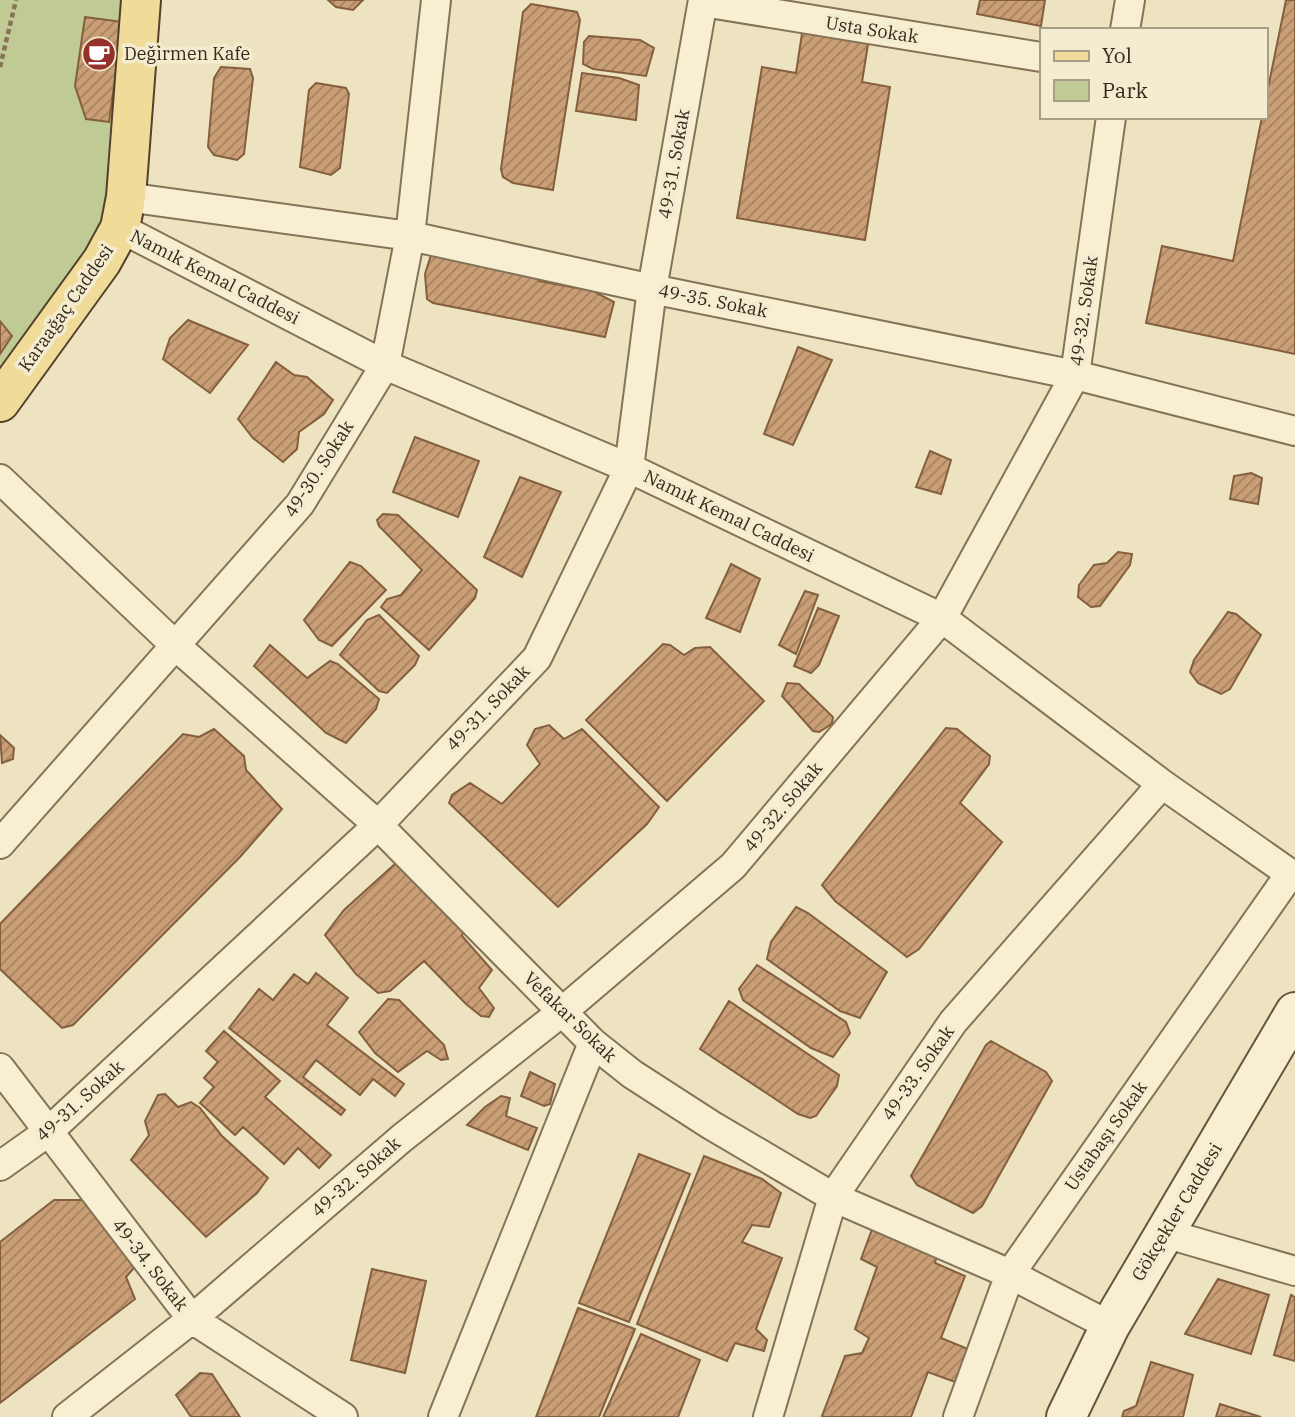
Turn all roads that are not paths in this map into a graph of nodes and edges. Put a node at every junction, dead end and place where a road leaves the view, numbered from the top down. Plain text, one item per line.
1 (141, 0) edge
2 (436, 0) edge
3 (1130, 0) edge
4 (703, 1) edge
5 (1125, 28) edge
6 (1040, 57) edge
7 (1111, 119) edge
8 (123, 213) junction
9 (410, 236) junction
10 (652, 289) junction
11 (385, 365) junction
12 (1075, 375) junction
13 (0, 402) edge
14 (1295, 431) edge
15 (629, 468) junction
16 (0, 479) edge
17 (942, 618) junction
18 (176, 646) junction
19 (1163, 784) junction
20 (377, 825) junction
21 (0, 844) edge
22 (1293, 876) edge
23 (563, 1011) junction
24 (1295, 1012) edge
25 (593, 1043) junction
26 (0, 1068) edge
27 (48, 1132) junction
28 (0, 1167) edge
29 (833, 1197) junction
30 (1164, 1233) junction
31 (1295, 1271) edge
32 (1010, 1274) junction
33 (192, 1319) junction
34 (1110, 1326) junction
35 (67, 1417) edge
36 (343, 1417) edge
37 (443, 1417) edge
38 (768, 1417) edge
39 (958, 1417) edge
40 (1066, 1417) edge

1 - 8 main road, Karaağaç Caddesi
2 - 9 street, 49-30. Sokak
3 - 5 street
4 - 6 street, Usta Sokak
4 - 10 street, 49-31. Sokak
7 - 12 street, 49-32. Sokak
8 - 9 street, 49-35. Sokak
8 - 11 street, Namık Kemal Caddesi
8 - 13 main road, Karaağaç Caddesi
9 - 10 street, 49-35. Sokak
9 - 11 street, 49-30. Sokak
10 - 12 street, 49-35. Sokak
10 - 15 street, 49-31. Sokak
11 - 15 street, Namık Kemal Caddesi
11 - 18 street, 49-30. Sokak
12 - 14 street, 49-35. Sokak
12 - 17 street, 49-32. Sokak
15 - 17 street, Namık Kemal Caddesi
15 - 20 street, 49-31. Sokak
16 - 18 street, Vefakar Sokak
17 - 19 street, Namık Kemal Caddesi
17 - 23 street, 49-32. Sokak
18 - 20 street, Vefakar Sokak
18 - 21 street, 49-30. Sokak
19 - 22 street, Namık Kemal Caddesi
19 - 29 street, 49-33. Sokak
20 - 23 street, Vefakar Sokak
20 - 27 street, 49-31. Sokak
22 - 32 street, Ustabaşı Sokak
23 - 25 street, Vefakar Sokak
23 - 33 street, 49-32. Sokak
24 - 30 main road, Gökçekler Caddesi
25 - 29 street, Vefakar Sokak
25 - 37 street
26 - 27 street, 49-34. Sokak
27 - 28 street, 49-31. Sokak
27 - 33 street, 49-34. Sokak
29 - 32 street, Vefakar Sokak
29 - 38 street, 49-33. Sokak
30 - 31 street
30 - 34 main road, Gökçekler Caddesi
32 - 34 street, Vefakar Sokak
32 - 39 street, Ustabaşı Sokak
33 - 35 street, 49-32. Sokak
33 - 36 street, 49-34. Sokak
34 - 40 main road, Gökçekler Caddesi

